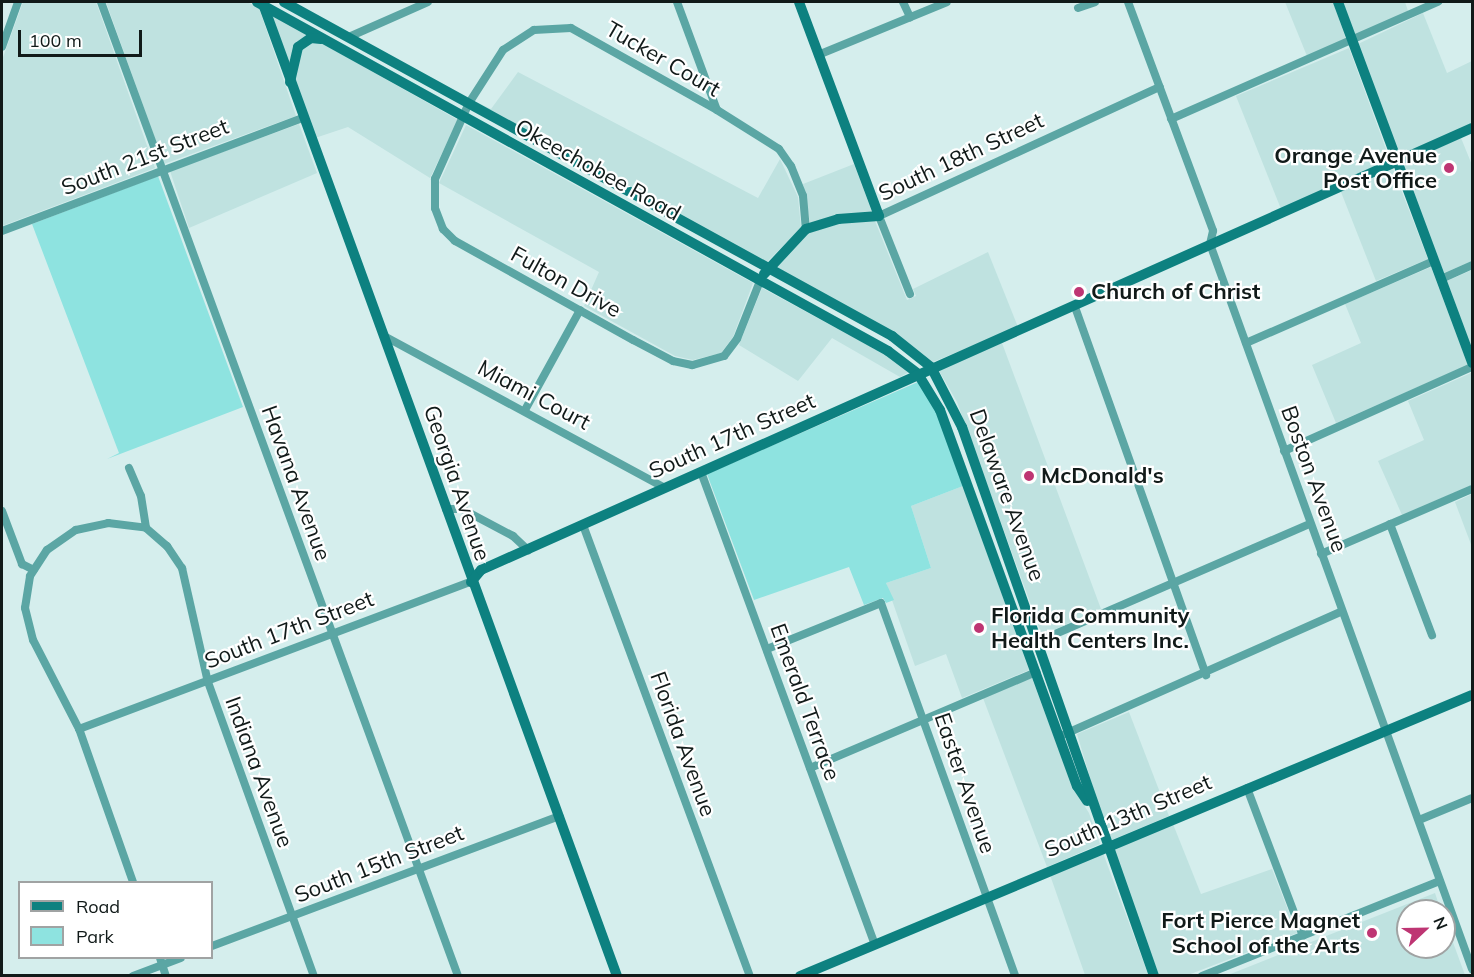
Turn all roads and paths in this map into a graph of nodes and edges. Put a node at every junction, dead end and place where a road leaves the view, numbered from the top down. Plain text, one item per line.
1 (18, 2) edge
2 (101, 2) edge
3 (284, 2) edge
4 (428, 2) edge
5 (677, 2) edge
6 (799, 2) edge
7 (903, 2) edge
8 (947, 2) edge
9 (1095, 2) edge
10 (1128, 2) edge
11 (1338, 2) edge
12 (1438, 2) edge
13 (261, 3) edge
14 (1078, 8) dead end
15 (910, 17) junction
16 (351, 36) junction
17 (321, 39) junction
18 (1352, 42) junction
19 (2, 47) edge
20 (818, 55) junction
21 (290, 82) junction
22 (1160, 87) junction
23 (470, 103) junction
24 (717, 110) junction
25 (302, 118) junction
26 (465, 118) junction
27 (1171, 118) junction
28 (1473, 128) edge
29 (1396, 163) junction
30 (161, 170) junction
31 (879, 216) junction
32 (806, 229) junction
33 (2, 231) edge
34 (1210, 244) junction
35 (1434, 261) junction
36 (1473, 265) edge
37 (767, 269) junction
38 (1441, 279) junction
39 (760, 281) junction
40 (910, 294) dead end
41 (1075, 307) junction
42 (580, 310) junction
43 (384, 336) junction
44 (1246, 343) junction
45 (1473, 365) edge
46 (931, 367) junction
47 (918, 374) junction
48 (525, 410) junction
49 (1284, 451) junction
50 (129, 468) dead end
51 (701, 472) junction
52 (665, 488) junction
53 (1473, 489) edge
54 (446, 509) junction
55 (2, 511) edge
56 (1310, 524) junction
57 (1390, 524) junction
58 (583, 525) junction
59 (146, 528) junction
60 (528, 550) junction
61 (1321, 554) junction
62 (34, 570) junction
63 (471, 582) junction
64 (1173, 583) junction
65 (1342, 612) junction
66 (333, 635) junction
67 (1432, 636) dead end
68 (1040, 641) junction
69 (766, 649) junction
70 (1036, 672) junction
71 (1206, 675) junction
72 (208, 682) junction
73 (1473, 695) edge
74 (924, 718) junction
75 (79, 729) junction
76 (1385, 731) junction
77 (1071, 732) junction
78 (1059, 737) junction
79 (810, 768) junction
80 (1247, 788) junction
81 (1473, 798) edge
82 (1094, 811) junction
83 (559, 816) junction
84 (1419, 820) junction
85 (1106, 847) junction
86 (419, 868) junction
87 (133, 881) edge
88 (1440, 881) junction
89 (987, 900) junction
90 (292, 916) junction
91 (1303, 936) junction
92 (875, 945) junction
93 (213, 946) edge
94 (161, 961) edge
95 (1473, 969) edge
96 (133, 975) edge
97 (166, 975) edge
98 (314, 975) edge
99 (458, 975) edge
100 (617, 975) edge
101 (750, 975) edge
102 (800, 975) edge
103 (1015, 975) edge
104 (1154, 975) edge
105 (1202, 975) edge

1 - 19 street
2 - 30 street, Havana Avenue
3 - 16 street, Okeechobee Road
4 - 16 street
5 - 24 street
6 - 20 street
7 - 15 street
8 - 15 street
9 - 14 street
10 - 22 street, Boston Avenue
11 - 18 street
12 - 18 street
13 - 17 street, Okeechobee Road
13 - 21 street, Georgia Avenue
15 - 20 street
16 - 23 street, Okeechobee Road
17 - 21 street
17 - 26 street, Okeechobee Road
18 - 27 street
18 - 29 street
20 - 31 street
21 - 25 street, Georgia Avenue
22 - 27 street, Boston Avenue
22 - 31 street, South 18th Street
23 - 24 street, Tucker Court
23 - 26 street, Fulton Drive
23 - 37 street, Okeechobee Road
24 - 32 street, Tucker Court
25 - 30 street, South 21st Street
25 - 43 street, Georgia Avenue
26 - 39 street, Okeechobee Road
26 - 42 street, Fulton Drive
27 - 34 street, Boston Avenue
28 - 29 street, South 17th Street
29 - 34 street, South 17th Street
29 - 35 street
30 - 33 street, South 21st Street
30 - 66 street, Havana Avenue
31 - 32 street, South 18th Street
31 - 40 street
32 - 37 street, South 18th Street
34 - 41 street, South 17th Street
34 - 44 street, Boston Avenue
35 - 38 street
35 - 44 street
36 - 38 street
37 - 39 street, South 18th Street
37 - 46 street, Okeechobee Road
38 - 45 street
39 - 42 street, Fulton Drive
39 - 47 street, Okeechobee Road
41 - 46 street, South 17th Street
41 - 64 street
42 - 48 street
43 - 48 street, Miami Court
43 - 54 street, Georgia Avenue
44 - 49 street, Boston Avenue
45 - 49 street
46 - 47 street, South 17th Street
46 - 68 street, Delaware Avenue
47 - 51 street, South 17th Street
47 - 70 street, Delaware Avenue
48 - 52 street, Miami Court
49 - 56 street, Boston Avenue
50 - 59 street
51 - 52 street, South 17th Street
51 - 69 street, Emerald Terrace
52 - 58 street, South 17th Street
53 - 57 street
54 - 60 street
54 - 63 street, Georgia Avenue
55 - 62 street
56 - 61 street, Boston Avenue
56 - 64 street
57 - 61 street
57 - 67 street
58 - 60 street, South 17th Street
58 - 101 street, Florida Avenue
59 - 62 street
59 - 72 street, Indiana Avenue
60 - 63 street, South 17th Street
61 - 65 street, Boston Avenue
62 - 75 street
63 - 66 street, South 17th Street
63 - 83 street, Georgia Avenue
64 - 68 street
64 - 71 street
65 - 71 street
65 - 76 street, Boston Avenue
66 - 72 street, South 17th Street
66 - 86 street, Havana Avenue
68 - 77 street, Delaware Avenue
69 - 74 street, Easter Avenue
69 - 79 street, Emerald Terrace
70 - 74 street
70 - 78 street, Delaware Avenue
71 - 77 street
72 - 75 street, South 17th Street
72 - 90 street, Indiana Avenue
73 - 76 street, South 13th Street
74 - 79 street
74 - 89 street, Easter Avenue
75 - 87 street
76 - 80 street, South 13th Street
76 - 84 street, Boston Avenue
77 - 78 street
77 - 82 street, Delaware Avenue
78 - 82 street, Delaware Avenue
79 - 92 street, Emerald Terrace
80 - 85 street, South 13th Street
80 - 91 street
81 - 84 street
82 - 85 street, Delaware Avenue
83 - 86 street, South 15th Street
83 - 100 street, Georgia Avenue
84 - 88 street, Boston Avenue
85 - 89 street, South 13th Street
85 - 104 street, Delaware Avenue
86 - 90 street, South 15th Street
86 - 99 street, Havana Avenue
88 - 91 street
88 - 95 street, Boston Avenue
89 - 92 street, South 13th Street
89 - 103 street, Easter Avenue
90 - 93 street, South 15th Street
90 - 98 street, Indiana Avenue
91 - 105 street
92 - 102 street, South 13th Street
94 - 96 street
94 - 97 street

